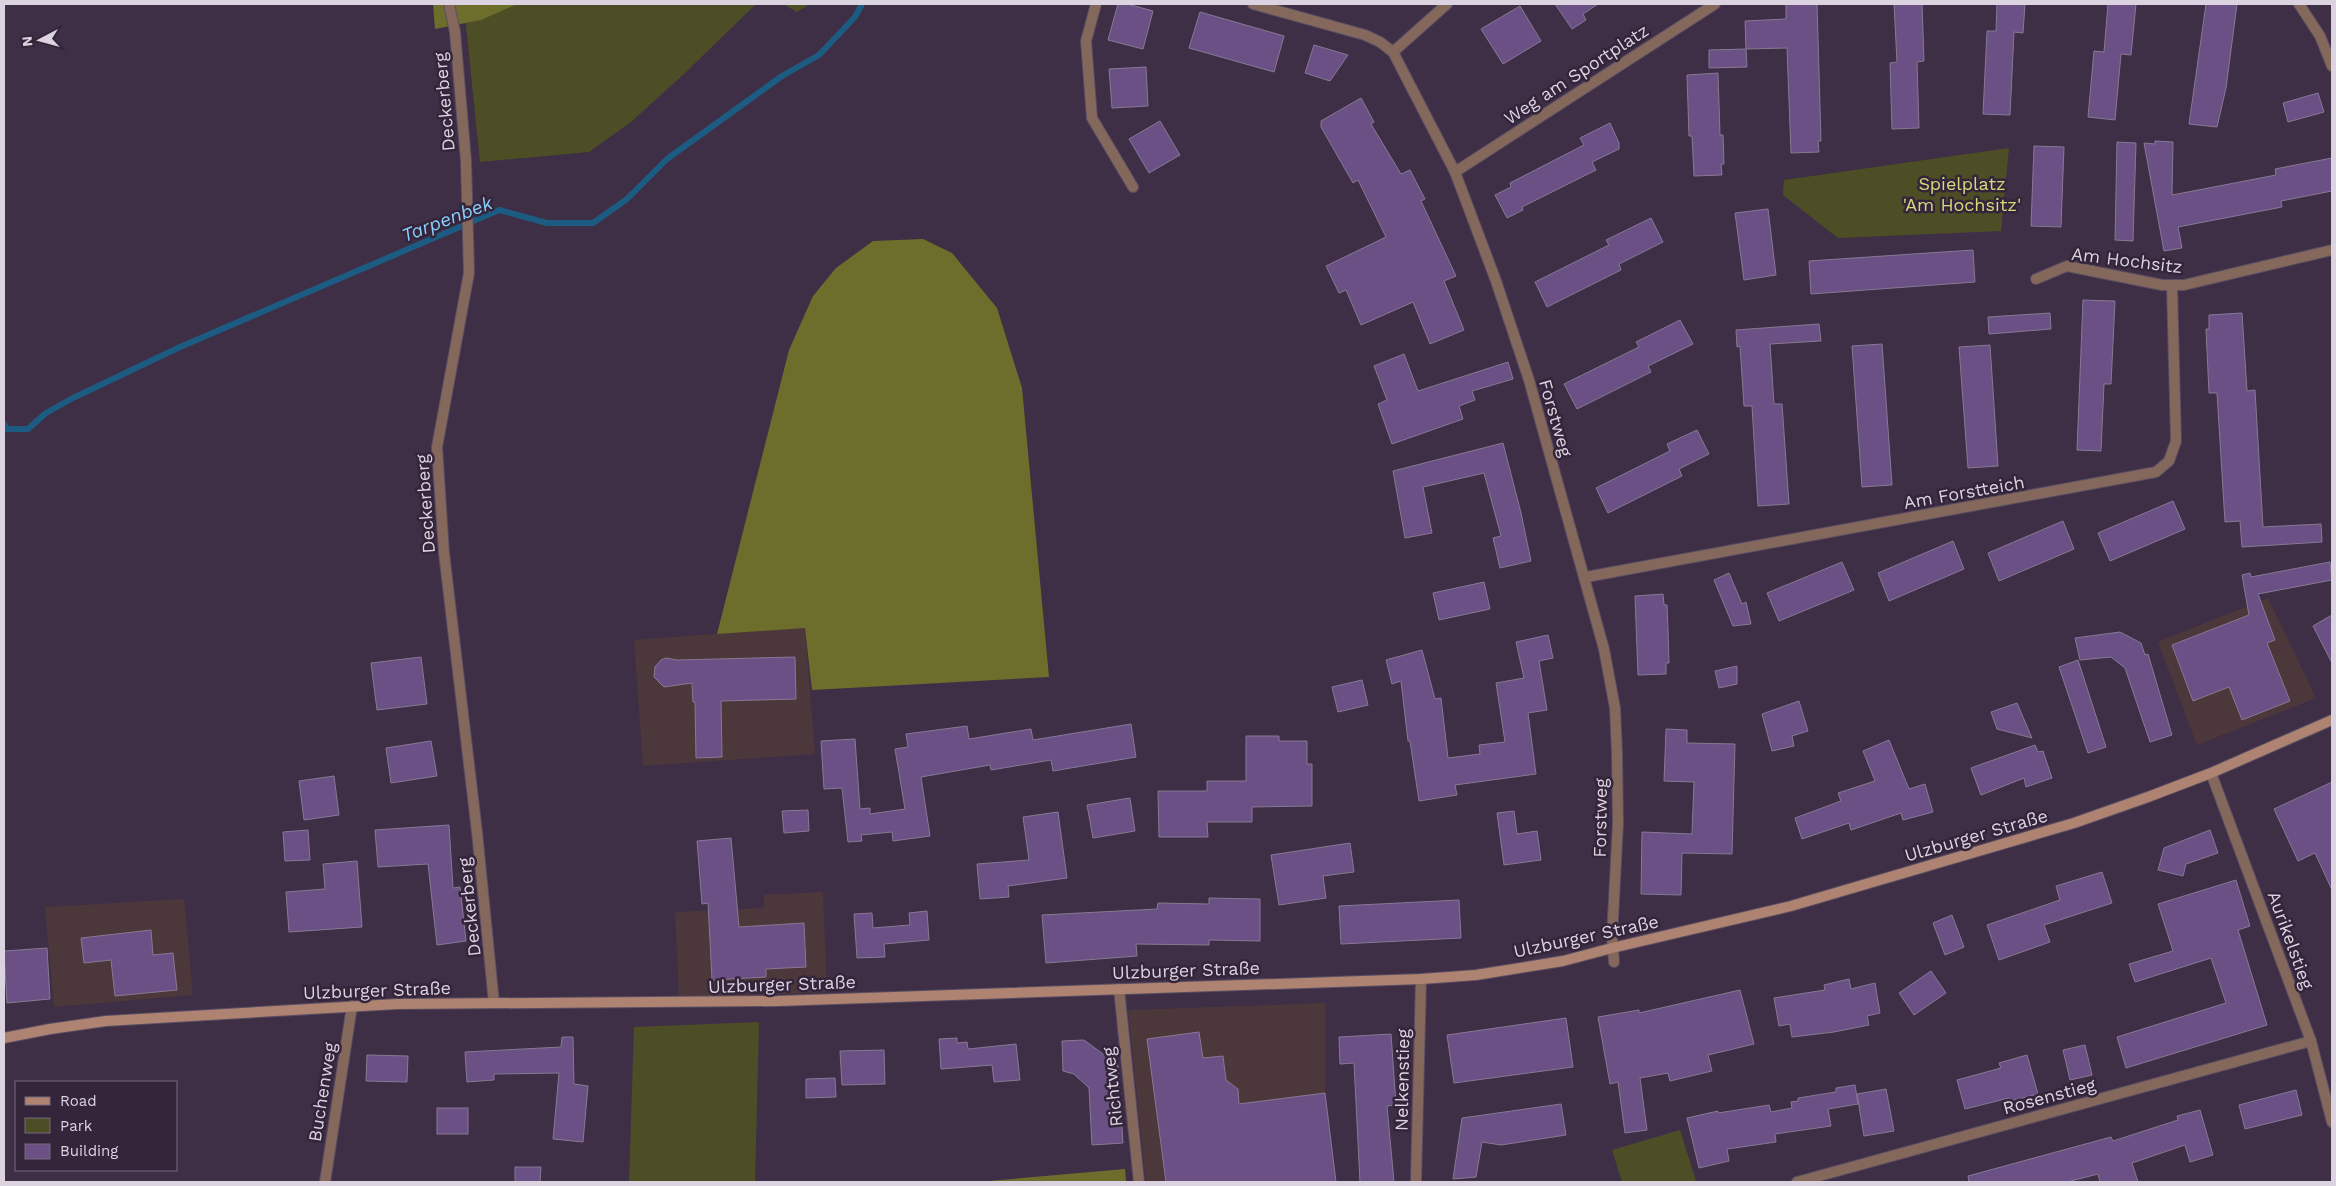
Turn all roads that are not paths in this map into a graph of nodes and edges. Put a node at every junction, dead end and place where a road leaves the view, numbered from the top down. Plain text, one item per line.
1 (449, 4) edge
2 (1096, 4) edge
3 (1253, 4) edge
4 (1447, 4) edge
5 (1714, 4) edge
6 (2299, 4) edge
7 (1393, 52) junction
8 (2332, 66) edge
9 (1455, 172) junction
10 (1133, 187) dead end
11 (2332, 250) edge
12 (2036, 278) dead end
13 (2172, 286) junction
14 (1586, 577) junction
15 (2332, 720) edge
16 (2211, 773) junction
17 (1612, 948) junction
18 (1614, 962) dead end
19 (1421, 979) junction
20 (1118, 989) junction
21 (494, 1003) junction
22 (352, 1006) junction
23 (4, 1038) edge
24 (2310, 1041) junction
25 (2332, 1122) edge
26 (324, 1182) edge
27 (1139, 1182) edge
28 (1416, 1182) edge
29 (1797, 1182) edge

1 - 21 street, Deckerberg
2 - 10 street
3 - 7 street, Forstweg
4 - 7 street
5 - 9 street, Weg am Sportplatz
6 - 8 street
7 - 9 street, Forstweg
9 - 14 street, Forstweg
11 - 13 street, Am Hochsitz
12 - 13 street, Am Hochsitz
13 - 14 street, Am Forstteich
14 - 17 street, Forstweg
15 - 16 main road, Ulzburger Straße
16 - 17 main road, Ulzburger Straße
16 - 24 street, Aurikelstieg
17 - 18 street, Forstweg
17 - 19 main road, Ulzburger Straße
19 - 20 main road, Ulzburger Straße
19 - 28 street, Nelkenstieg
20 - 21 main road, Ulzburger Straße
20 - 27 street, Richtweg
21 - 22 main road, Ulzburger Straße
22 - 23 main road, Ulzburger Straße
22 - 26 street, Buchenweg
24 - 25 street, Aurikelstieg
24 - 29 street, Rosenstieg

